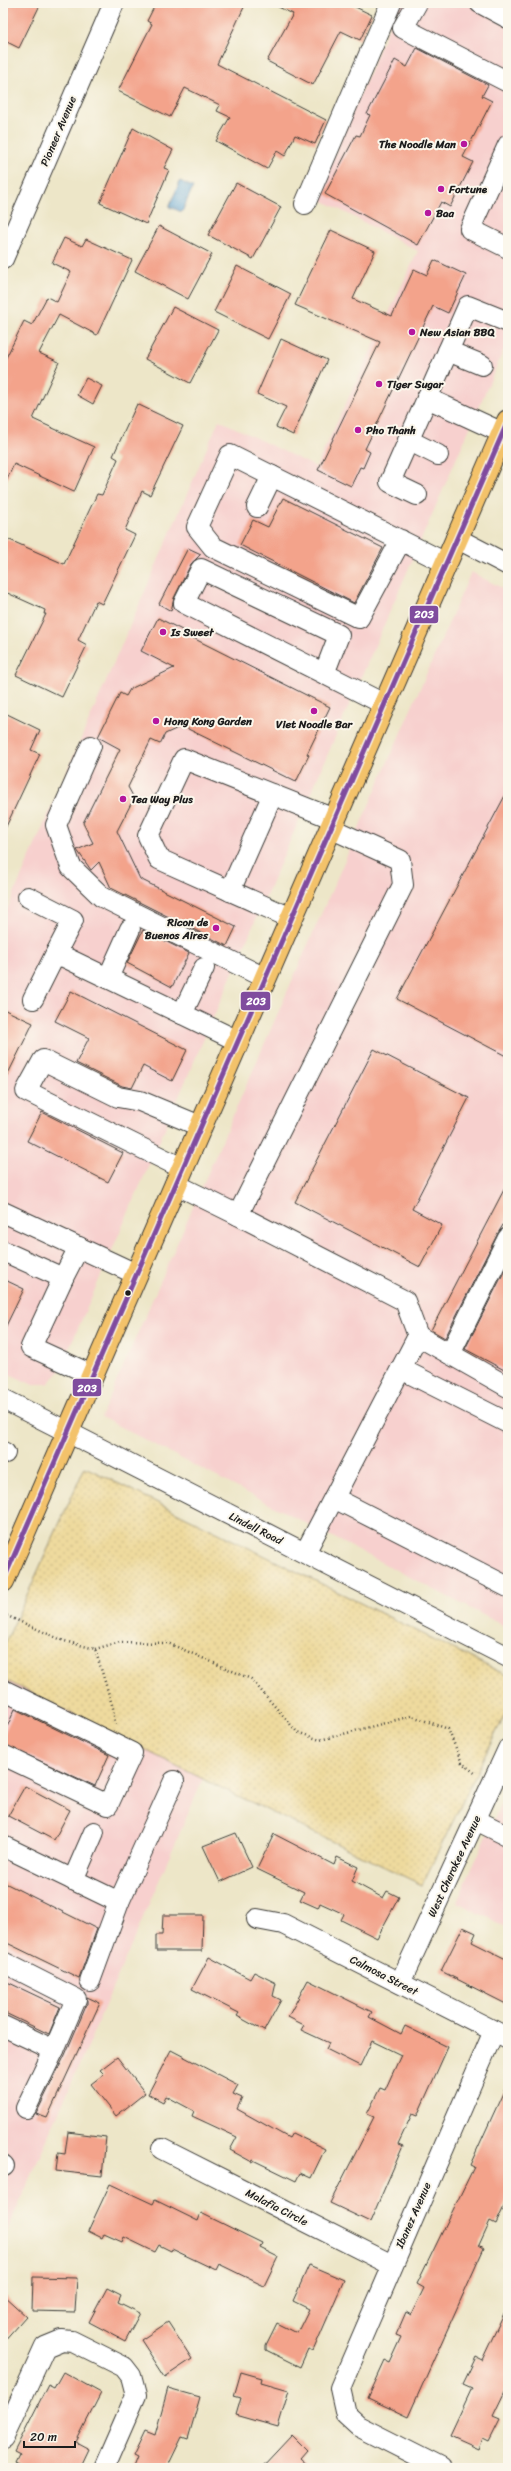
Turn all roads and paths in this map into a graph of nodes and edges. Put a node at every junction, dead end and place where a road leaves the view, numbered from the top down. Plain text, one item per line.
1 (114, 3) edge
2 (391, 3) edge
3 (417, 3) edge
4 (480, 3) edge
5 (508, 18) edge
6 (508, 82) edge
7 (508, 145) edge
8 (305, 204) dead end
9 (508, 248) edge
10 (3, 259) edge
11 (508, 322) edge
12 (448, 351) junction
13 (482, 365) dead end
14 (427, 398) junction
15 (505, 427) edge
16 (408, 440) junction
17 (438, 455) dead end
18 (272, 476) junction
19 (417, 494) dead end
20 (258, 507) dead end
21 (456, 538) junction
22 (401, 540) junction
23 (446, 563) junction
24 (508, 565) edge
25 (324, 674) junction
26 (384, 704) junction
27 (91, 746) dead end
28 (273, 794) junction
29 (332, 824) junction
30 (230, 891) junction
31 (28, 897) dead end
32 (291, 918) junction
33 (130, 929) dead end
34 (56, 953) junction
35 (204, 968) dead end
36 (108, 978) junction
37 (265, 978) junction
38 (33, 999) dead end
39 (182, 1014) junction
40 (238, 1041) junction
41 (200, 1126) junction
42 (179, 1176) junction
43 (3, 1212) edge
44 (238, 1215) junction
45 (508, 1238) edge
46 (79, 1247) junction
47 (3, 1251) edge
48 (136, 1274) junction
49 (63, 1278) junction
50 (418, 1336) junction
51 (450, 1354) junction
52 (401, 1369) junction
53 (92, 1375) junction
54 (508, 1387) edge
55 (3, 1400) edge
56 (508, 1423) edge
57 (67, 1432) junction
58 (334, 1498) junction
59 (305, 1553) junction
60 (8, 1557) edge
61 (3, 1581) edge
62 (508, 1587) edge
63 (3, 1614) edge
64 (95, 1649) junction
65 (508, 1657) edge
66 (3, 1690) edge
67 (115, 1728) dead end
68 (508, 1749) edge
69 (3, 1754) edge
70 (174, 1781) dead end
71 (492, 1787) junction
72 (476, 1820) junction
73 (94, 1832) dead end
74 (508, 1836) edge
75 (3, 1846) edge
76 (73, 1880) junction
77 (119, 1902) junction
78 (257, 1919) dead end
79 (3, 1962) edge
80 (90, 1981) dead end
81 (400, 1983) junction
82 (3, 2026) edge
83 (501, 2034) edge
84 (54, 2050) junction
85 (26, 2108) dead end
86 (162, 2149) dead end
87 (392, 2265) junction
88 (3, 2438) edge
89 (104, 2468) edge
90 (441, 2468) edge

1 - 10 street, Pioneer Avenue
2 - 8 street
3 - 6 street
4 - 5 street
7 - 9 street
11 - 12 street
12 - 13 street
12 - 14 street
14 - 15 street
14 - 16 street
15 - 21 main road
16 - 17 street
16 - 19 street
18 - 20 street
18 - 22 street
18 - 22 street
21 - 23 main road
21 - 24 street
22 - 23 street
23 - 26 main road
25 - 25 street
25 - 26 street
26 - 29 main road
27 - 37 street
28 - 29 street
28 - 30 street
28 - 30 street
29 - 32 main road
29 - 44 street
30 - 32 street
31 - 34 street
32 - 37 main road
33 - 36 street
34 - 36 street
34 - 38 street
35 - 39 street
36 - 39 street
37 - 40 main road
39 - 40 street
40 - 41 main road
41 - 42 main road
41 - 42 street
42 - 44 street
42 - 48 main road
43 - 46 street
44 - 50 street
45 - 51 street
46 - 48 street
46 - 49 street
47 - 49 street
48 - 53 main road
49 - 53 street
50 - 51 street
50 - 52 street
51 - 54 street
52 - 56 street
52 - 58 street
53 - 57 main road
55 - 57 street, Lindell Road
57 - 59 street, Lindell Road
57 - 60 main road
58 - 59 street
58 - 62 street
59 - 65 street, Lindell Road
60 - 61 main road
63 - 64 path
64 - 67 path
64 - 71 path
66 - 69 street
68 - 71 street, West Cherokee Avenue
70 - 77 street
71 - 72 street, West Cherokee Avenue
72 - 74 street
72 - 81 street, West Cherokee Avenue
73 - 76 street
75 - 76 street
76 - 77 street
77 - 80 street
78 - 81 street, Calmosa Street
79 - 84 street
81 - 83 street, Calmosa Street
82 - 84 street
83 - 87 street, Ibanez Avenue
84 - 85 street
86 - 87 street, Malafia Circle
87 - 90 street, Ibanez Avenue
88 - 89 street

